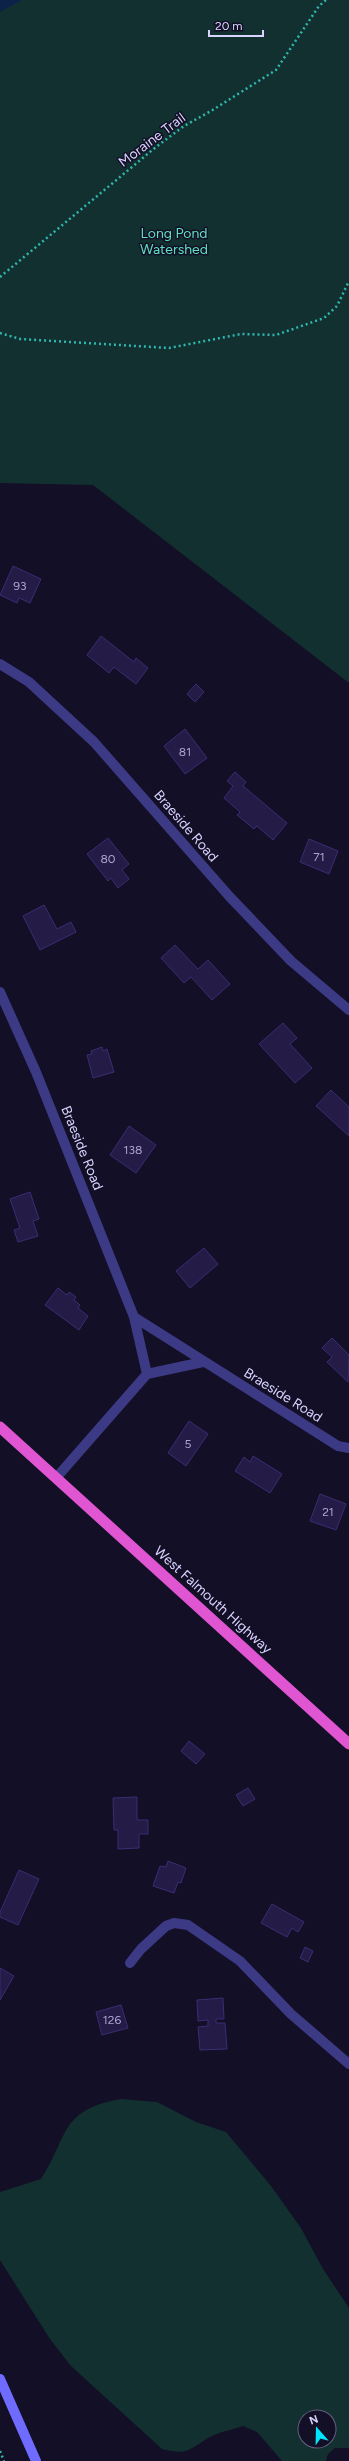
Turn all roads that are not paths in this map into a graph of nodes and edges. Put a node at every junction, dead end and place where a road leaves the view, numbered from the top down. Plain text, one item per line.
1 (0, 664) edge
2 (0, 992) edge
3 (349, 1010) edge
4 (134, 1317) junction
5 (204, 1362) junction
6 (147, 1374) junction
7 (0, 1427) edge
8 (349, 1448) edge
9 (56, 1478) junction
10 (349, 1744) edge
11 (130, 1963) dead end
12 (349, 2064) edge
13 (0, 2379) edge
14 (36, 2461) edge

1 - 3 street, Braeside Road
2 - 4 street, Braeside Road
4 - 5 street, Braeside Road
4 - 6 street, Braeside Road
5 - 6 street
5 - 8 street, Braeside Road
6 - 9 street
7 - 9 highway, West Falmouth Highway
9 - 10 highway, West Falmouth Highway
11 - 12 street
13 - 14 main road

